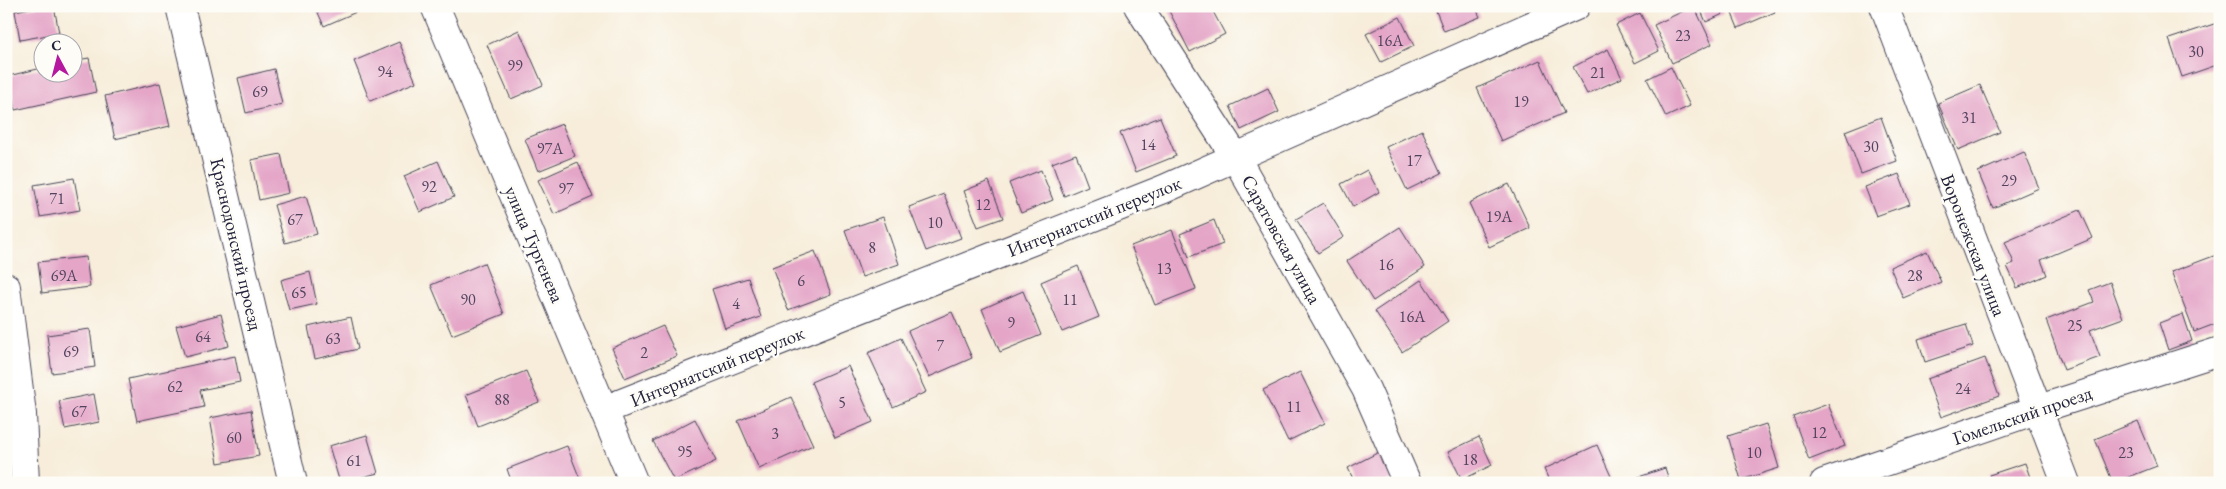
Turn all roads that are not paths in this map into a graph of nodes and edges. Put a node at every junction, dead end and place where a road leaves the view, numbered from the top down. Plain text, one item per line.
1 (180, 6) edge
2 (435, 6) edge
3 (1138, 6) edge
4 (1576, 6) edge
5 (1884, 6) edge
6 (1236, 158) junction
7 (6, 287) edge
8 (2220, 351) edge
9 (604, 410) junction
10 (2036, 410) junction
11 (14, 417) edge
12 (25, 483) edge
13 (293, 483) edge
14 (634, 483) edge
15 (1407, 483) edge
16 (1824, 483) edge
17 (2066, 483) edge

1 - 13 street, Краснодонский проезд
2 - 9 street, улица Тургенева
3 - 6 street, Саратовская улица
4 - 6 street, Интернатский переулок
5 - 10 street, Воронежская улица
6 - 9 street, Интернатский переулок
6 - 15 street, Саратовская улица
7 - 11 street
8 - 10 street, Гомельский проезд
9 - 14 street, улица Тургенева
10 - 16 street, Гомельский проезд
10 - 17 street, Воронежская улица
11 - 12 street

